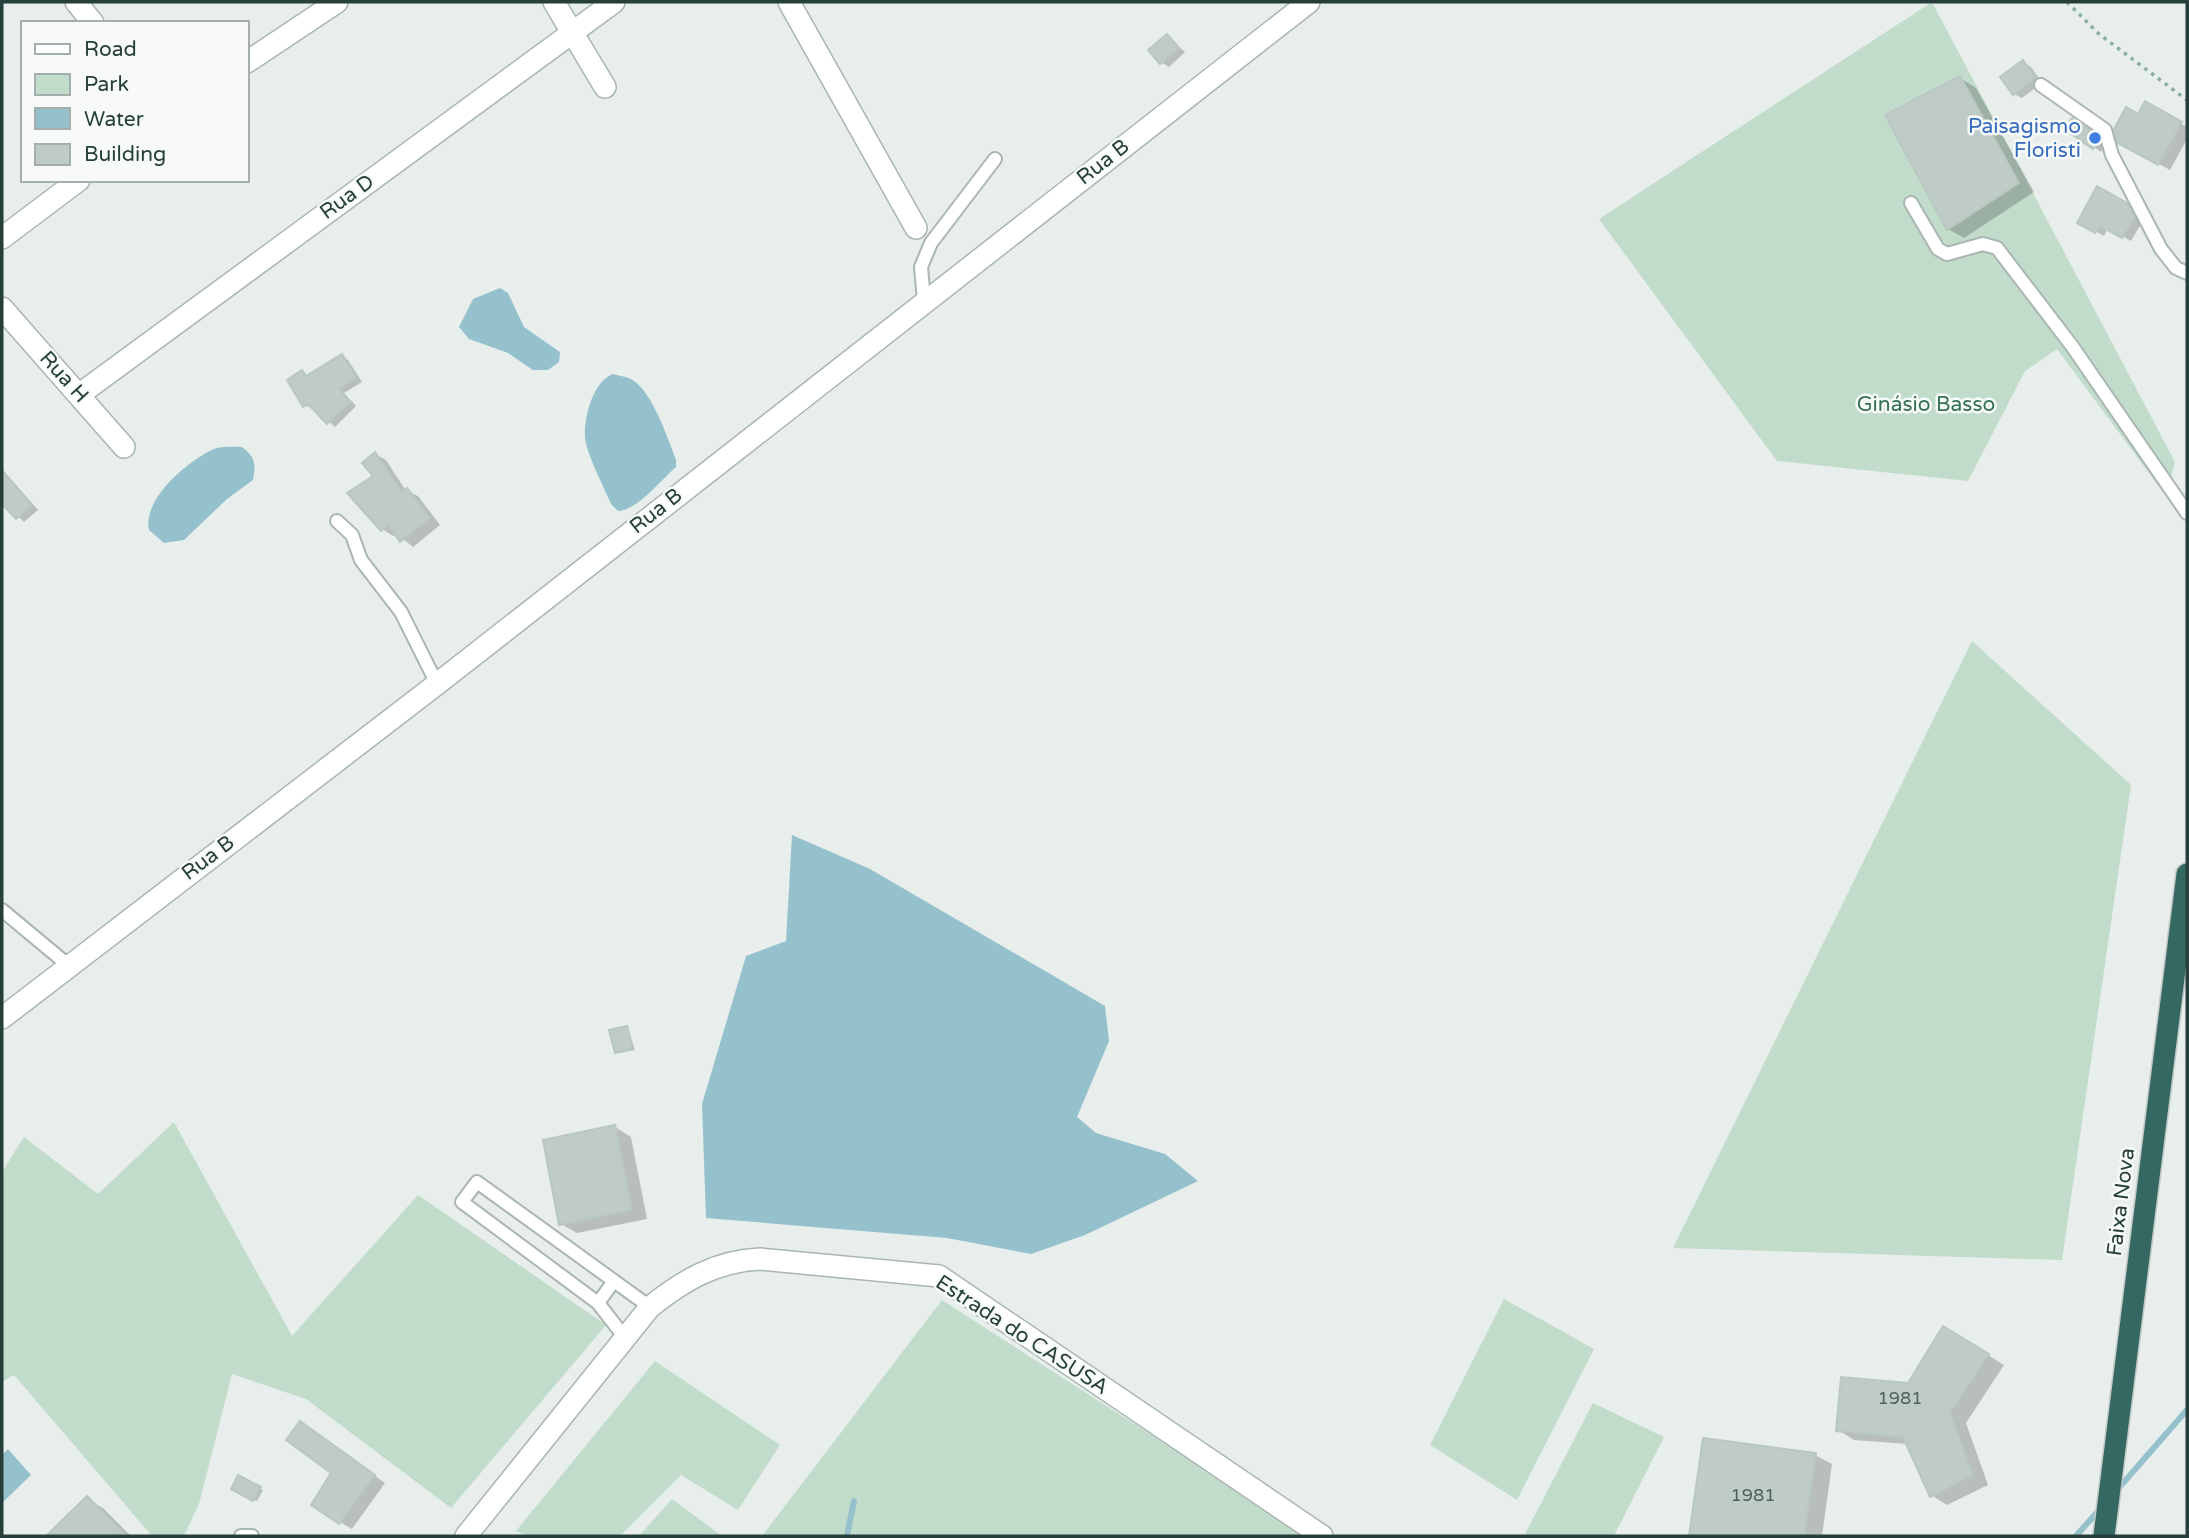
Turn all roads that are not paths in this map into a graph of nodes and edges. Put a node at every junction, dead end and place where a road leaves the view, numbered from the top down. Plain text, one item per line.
1 (76, 2) edge
2 (337, 2) edge
3 (554, 2) edge
4 (614, 2) edge
5 (789, 2) edge
6 (1309, 2) edge
7 (91, 21) edge
8 (573, 31) junction
9 (248, 61) edge
10 (2041, 85) dead end
11 (605, 87) dead end
12 (995, 159) dead end
13 (76, 182) edge
14 (1912, 203) dead end
15 (916, 228) dead end
16 (2, 238) edge
17 (2187, 273) edge
18 (924, 301) junction
19 (2, 308) edge
20 (80, 394) junction
21 (124, 447) dead end
22 (2187, 513) edge
23 (337, 521) dead end
24 (437, 684) junction
25 (2186, 887) edge
26 (2, 910) edge
27 (68, 965) junction
28 (2, 1018) edge
29 (614, 1281) junction
30 (598, 1303) junction
31 (650, 1307) junction
32 (625, 1339) junction
33 (241, 1536) edge
34 (253, 1536) edge
35 (466, 1536) edge
36 (1322, 1536) edge
37 (2104, 1536) edge

1 - 7 street
2 - 9 street
3 - 8 street
4 - 8 street, Rua D
5 - 15 street
6 - 18 street, Rua B
8 - 11 street
8 - 20 street, Rua D
10 - 17 lane
12 - 18 lane
13 - 16 street
14 - 22 lane
18 - 24 street, Rua B
19 - 20 street, Rua H
20 - 21 street, Rua H
23 - 24 lane
24 - 27 street, Rua B
25 - 37 highway, Faixa Nova
26 - 27 lane
27 - 28 street, Rua B
29 - 30 lane
29 - 30 lane
29 - 31 lane
30 - 32 lane
31 - 32 street, Estrada do CASUSA
31 - 36 street, Estrada do CASUSA
32 - 35 street, Estrada do CASUSA
33 - 34 lane

